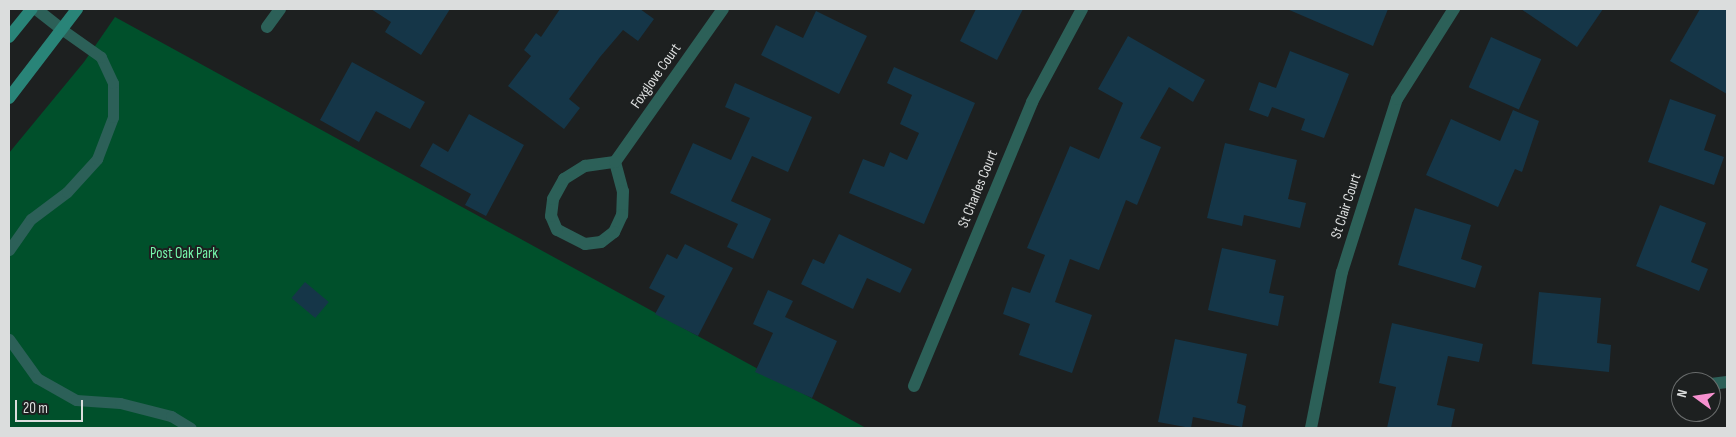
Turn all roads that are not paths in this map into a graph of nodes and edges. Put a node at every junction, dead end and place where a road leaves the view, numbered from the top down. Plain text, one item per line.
1 (32, 9) edge
2 (36, 9) edge
3 (77, 9) edge
4 (280, 9) edge
5 (723, 9) edge
6 (1082, 9) edge
7 (1454, 9) edge
8 (267, 27) dead end
9 (64, 31) junction
10 (9, 37) edge
11 (9, 98) edge
12 (615, 162) junction
13 (9, 250) edge
14 (9, 339) edge
15 (914, 386) dead end
16 (191, 428) edge
17 (1311, 428) edge

1 - 10 main road
2 - 9 street
3 - 9 main road
4 - 8 street
5 - 12 street, Foxglove Court
6 - 15 street, St Charles Court
7 - 17 street, St Clair Court
9 - 11 main road
9 - 13 lane
12 - 12 street
14 - 16 lane

